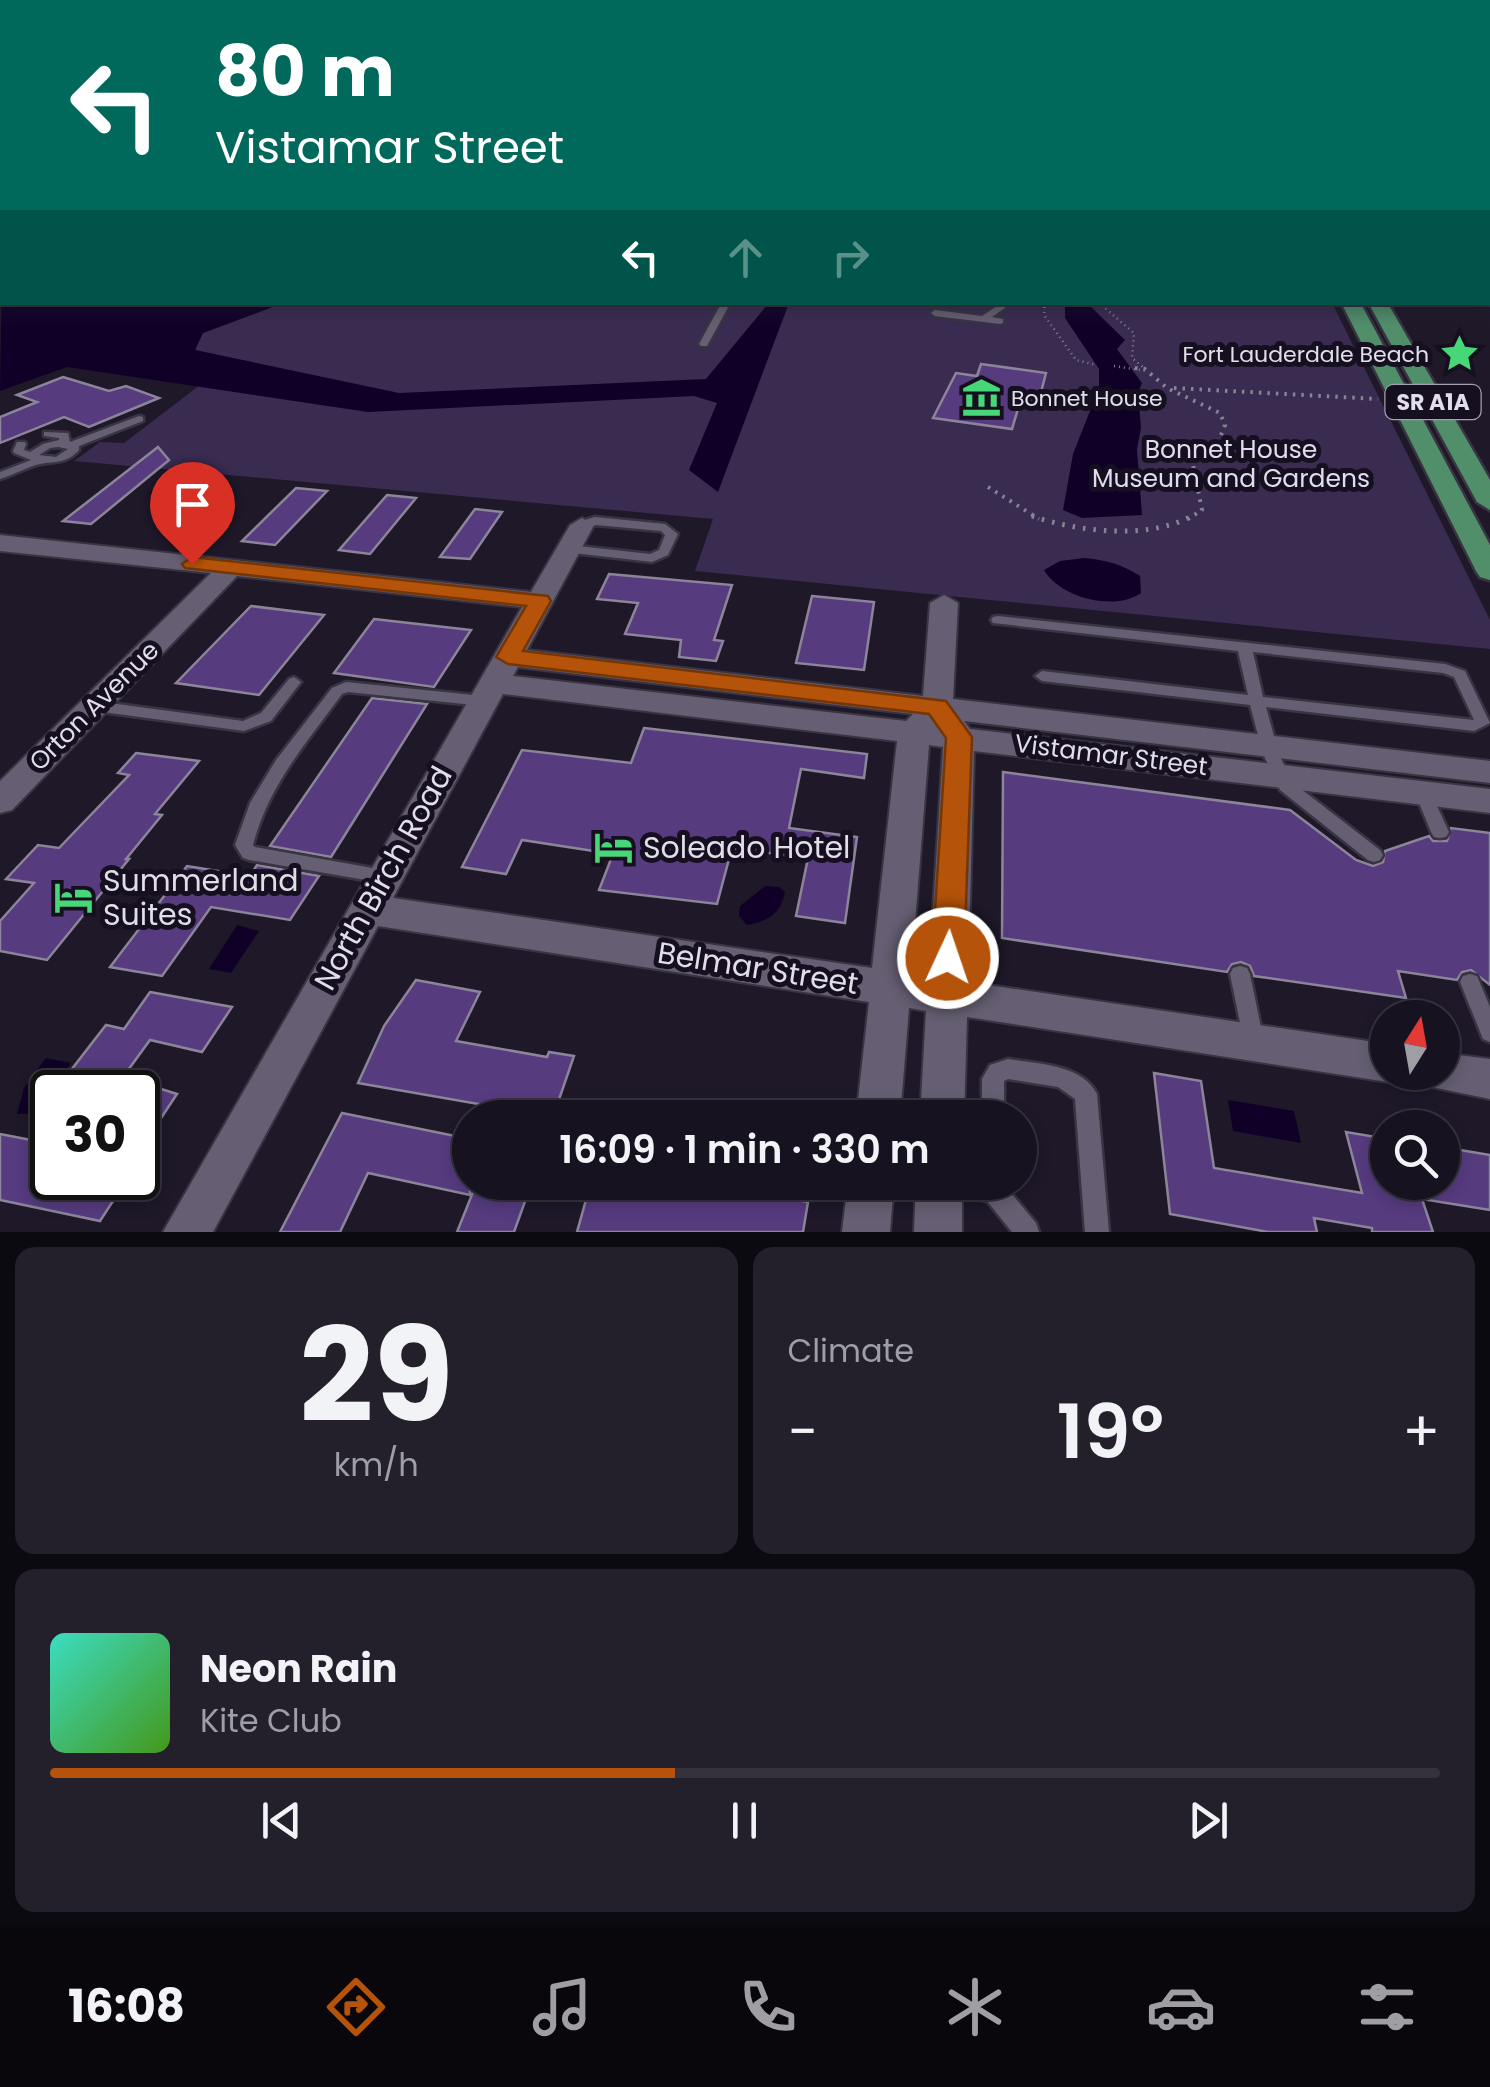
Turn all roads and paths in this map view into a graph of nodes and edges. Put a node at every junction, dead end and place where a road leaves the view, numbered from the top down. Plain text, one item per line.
1 (725, 305) edge
2 (1004, 305) edge
3 (1045, 305) edge
4 (1101, 305) edge
5 (1352, 305) edge
6 (1379, 305) edge
7 (935, 313) dead end
8 (983, 319) junction
9 (1000, 321) dead end
10 (704, 344) dead end
11 (1096, 365) dead end
12 (1114, 366) dead end
13 (1146, 368) junction
14 (1167, 388) junction
15 (1380, 399) dead end
16 (139, 419) dead end
17 (48, 434) dead end
18 (21, 444) dead end
19 (68, 444) junction
20 (35, 459) junction
21 (0, 476) edge
22 (988, 488) dead end
23 (1490, 502) edge
24 (575, 537) junction
25 (0, 543) edge
26 (231, 568) junction
27 (1490, 571) edge
28 (540, 601) junction
29 (944, 603) dead end
30 (998, 620) dead end
31 (1244, 647) junction
32 (1042, 676) dead end
33 (494, 680) junction
34 (294, 682) dead end
35 (1258, 701) junction
36 (95, 706) junction
37 (937, 725) junction
38 (1275, 761) junction
39 (1409, 762) junction
40 (1490, 772) edge
41 (1423, 793) junction
42 (0, 801) edge
43 (1490, 801) edge
44 (1440, 832) dead end
45 (1374, 855) dead end
46 (374, 893) junction
47 (1240, 974) dead end
48 (1470, 982) dead end
49 (890, 988) junction
50 (946, 997) junction
51 (1490, 1034) edge
52 (1254, 1043) junction
53 (1370, 1061) edge
54 (1460, 1075) edge
55 (1490, 1079) edge
56 (880, 1100) edge
57 (943, 1100) edge
58 (993, 1100) edge
59 (870, 1200) edge
60 (939, 1200) edge
61 (1003, 1200) edge
62 (187, 1232) edge
63 (866, 1232) edge
64 (938, 1232) edge
65 (1026, 1232) edge
66 (1096, 1232) edge

1 - 10 lane
2 - 8 lane
3 - 11 path
4 - 13 path
5 - 27 main road, SR A1A
6 - 23 main road, SR A1A
7 - 8 lane
8 - 9 lane
12 - 13 path
13 - 14 path
14 - 15 path
14 - 22 path
16 - 19 lane
17 - 19 lane
18 - 20 lane
19 - 20 lane
20 - 21 lane
24 - 24 lane
24 - 28 street, North Birch Road
25 - 26 street
26 - 28 street
26 - 36 street, Orton Avenue
28 - 33 street, North Birch Road
29 - 37 street
30 - 31 lane
31 - 35 lane
31 - 35 lane
32 - 35 lane
33 - 37 street, Vistamar Street
33 - 46 street, North Birch Road
33 - 46 lane
34 - 36 lane
35 - 38 lane
36 - 42 street, Orton Avenue
37 - 38 street, Vistamar Street
37 - 49 street
37 - 50 street
38 - 39 street, Vistamar Street
38 - 41 street, Vistamar Street
38 - 45 lane
39 - 40 street, Vistamar Street
39 - 41 street
41 - 43 street, Vistamar Street
41 - 44 lane
46 - 49 street, Belmar Street
46 - 62 street, North Birch Road
47 - 52 lane
48 - 51 lane
49 - 50 street, Belmar Street
49 - 56 street
50 - 52 street, Belmar Street
50 - 57 street
52 - 53 street, Belmar Street
54 - 55 street
58 - 66 lane
59 - 63 street
60 - 64 street
61 - 65 lane

